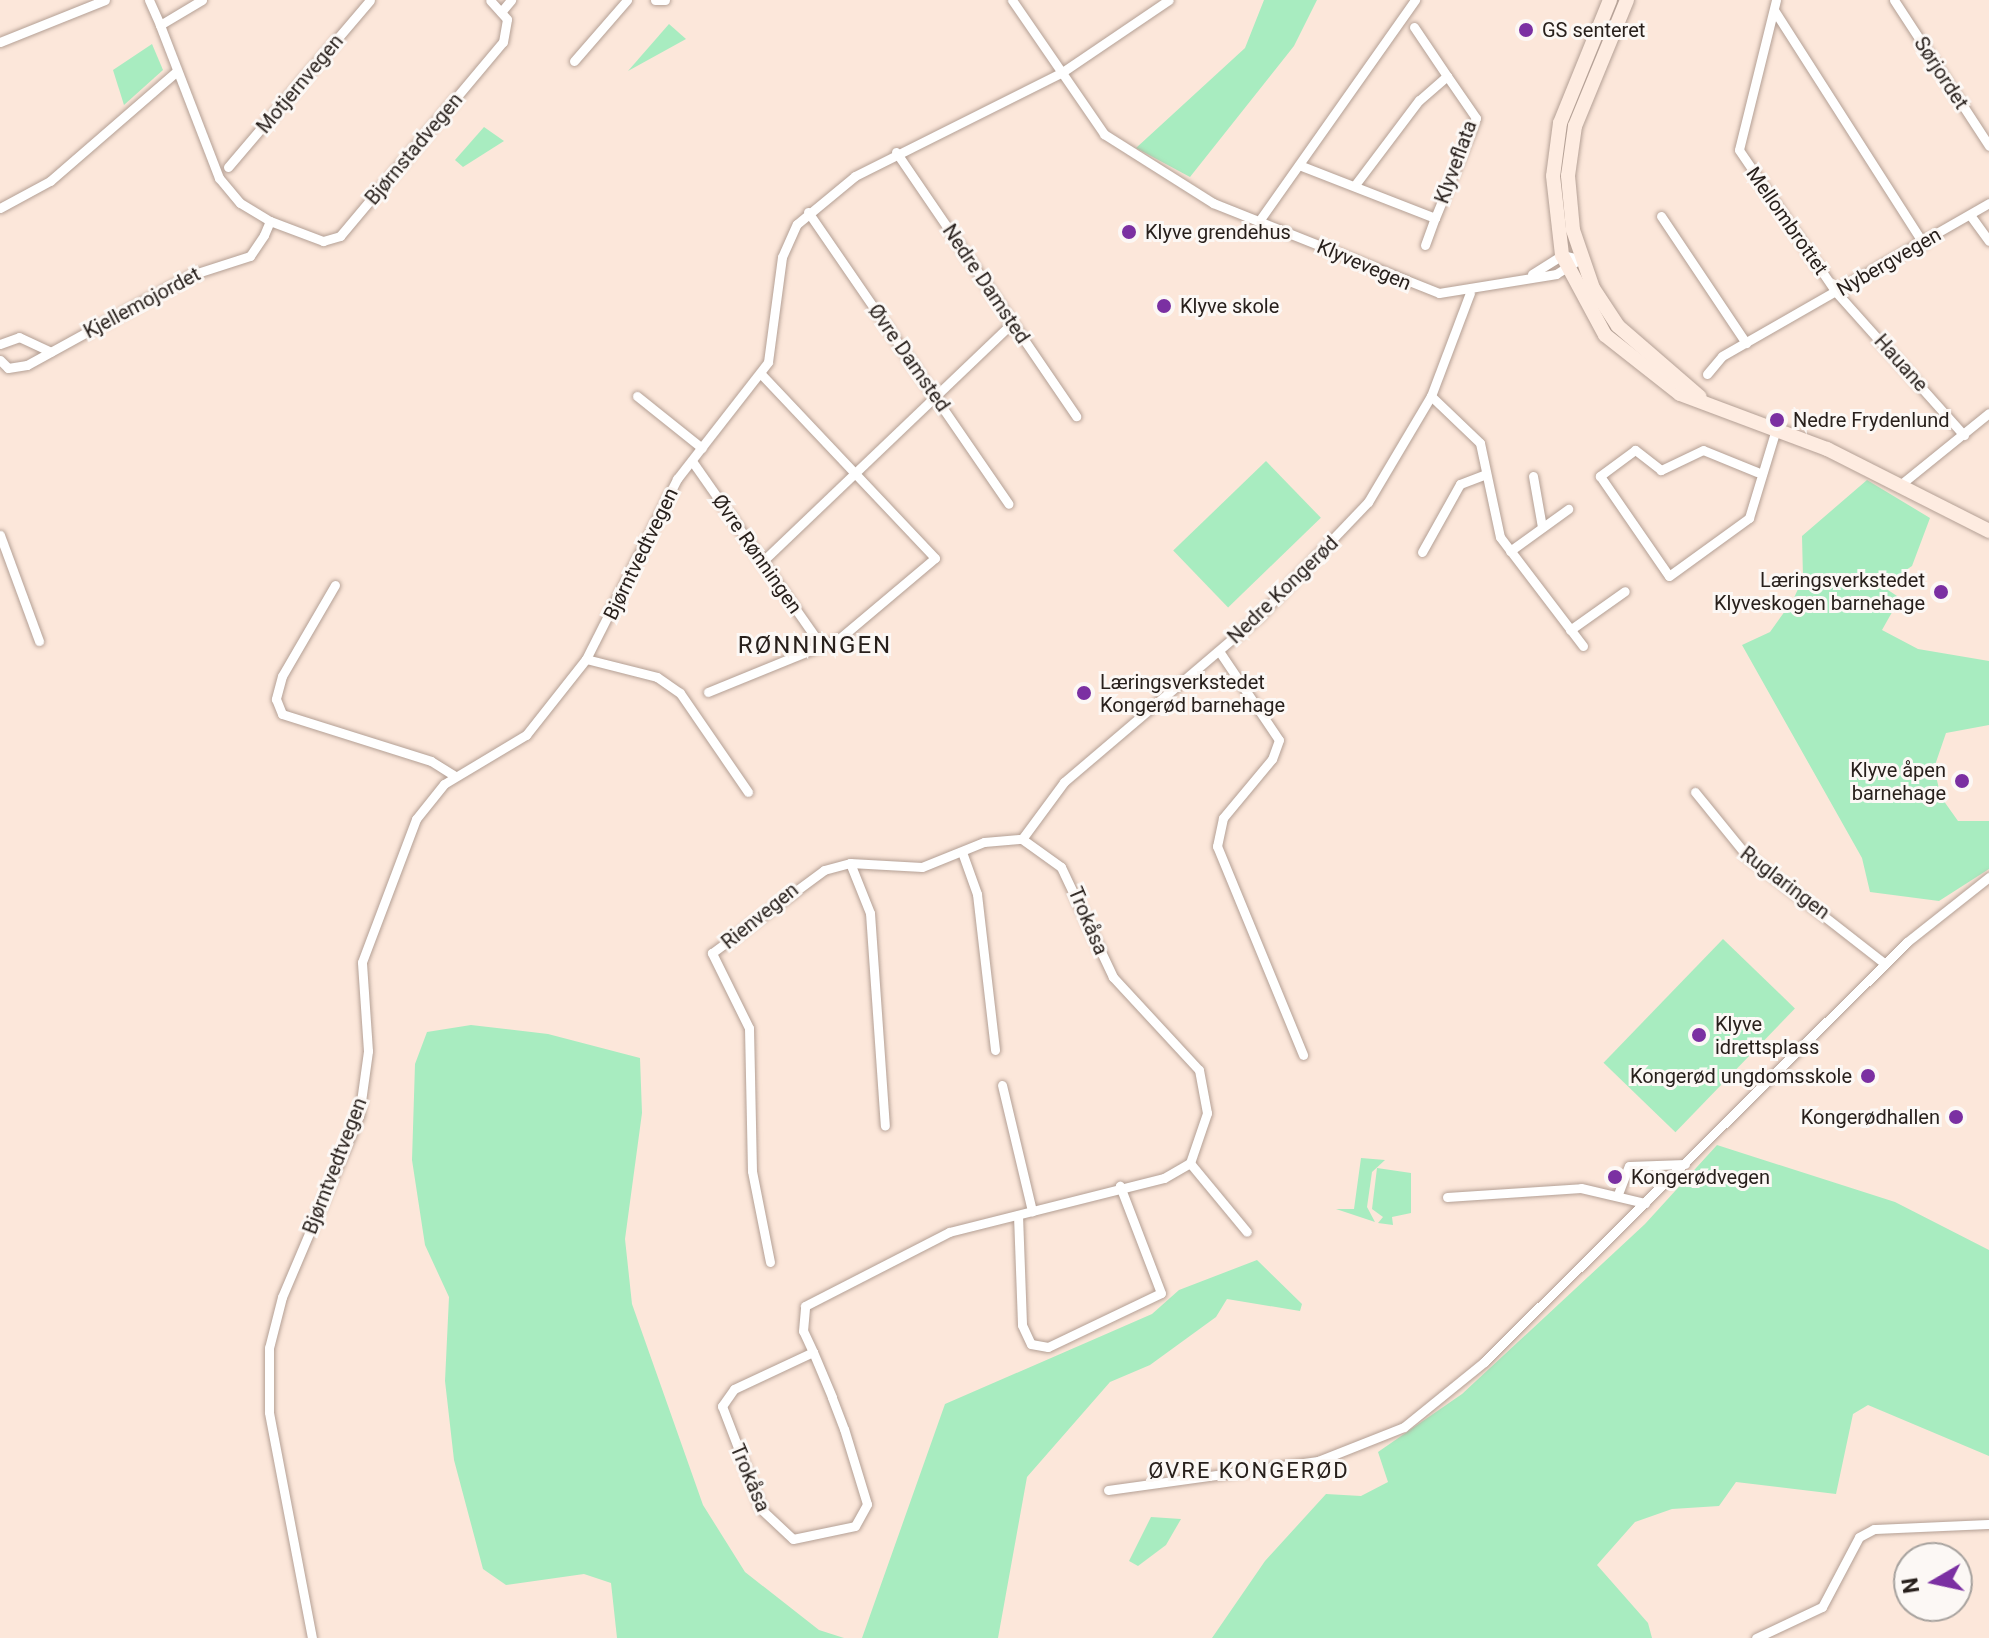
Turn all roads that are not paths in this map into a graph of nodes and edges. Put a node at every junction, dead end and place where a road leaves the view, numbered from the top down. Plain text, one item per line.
1 (105, 0) edge
2 (149, 0) edge
3 (202, 0) edge
4 (370, 0) edge
5 (490, 0) edge
6 (511, 0) edge
7 (627, 0) edge
8 (655, 0) edge
9 (665, 0) edge
10 (1012, 0) edge
11 (1169, 0) edge
12 (1415, 0) edge
13 (1610, 0) edge
14 (1627, 0) edge
15 (1894, 0) edge
16 (1775, 5) edge
17 (501, 12) junction
18 (160, 25) junction
19 (1414, 27) dead end
20 (0, 42) edge
21 (574, 61) dead end
22 (177, 71) junction
23 (1061, 73) junction
24 (1447, 76) junction
25 (1989, 146) edge
26 (896, 152) junction
27 (1299, 165) junction
28 (228, 167) dead end
29 (1355, 185) junction
30 (1989, 203) edge
31 (0, 208) edge
32 (808, 212) junction
33 (1970, 215) junction
34 (1661, 216) dead end
35 (1435, 218) junction
36 (270, 221) junction
37 (1259, 221) junction
38 (1989, 241) edge
39 (1923, 243) junction
40 (1425, 245) dead end
41 (1562, 255) junction
42 (1580, 259) junction
43 (1568, 270) junction
44 (1532, 274) junction
45 (1836, 292) junction
46 (1470, 293) junction
47 (1012, 323) junction
48 (1746, 343) junction
49 (0, 344) edge
50 (51, 352) junction
51 (0, 360) edge
52 (761, 374) junction
53 (1707, 374) dead end
54 (637, 396) dead end
55 (935, 396) junction
56 (1431, 396) junction
57 (1703, 400) junction
58 (1989, 413) edge
59 (1076, 416) dead end
60 (1776, 429) junction
61 (1964, 435) junction
62 (702, 448) junction
63 (692, 461) junction
64 (856, 472) junction
65 (1757, 472) junction
66 (1486, 474) junction
67 (1533, 476) dead end
68 (1900, 485) junction
69 (1009, 504) dead end
70 (1568, 509) dead end
71 (1542, 527) junction
72 (1989, 531) edge
73 (0, 535) edge
74 (1510, 551) junction
75 (1422, 552) dead end
76 (763, 561) junction
77 (335, 585) dead end
78 (1625, 591) dead end
79 (1570, 630) junction
80 (39, 641) dead end
81 (1583, 646) dead end
82 (822, 647) junction
83 (1219, 651) junction
84 (586, 659) junction
85 (708, 692) dead end
86 (455, 776) junction
87 (748, 792) dead end
88 (1695, 792) dead end
89 (1022, 839) junction
90 (962, 852) junction
91 (850, 863) junction
92 (1989, 877) edge
93 (1885, 964) junction
94 (995, 1050) dead end
95 (1303, 1055) dead end
96 (1002, 1085) dead end
97 (885, 1125) dead end
98 (1190, 1163) junction
99 (1685, 1164) junction
100 (1120, 1186) junction
101 (1618, 1194) junction
102 (1447, 1197) dead end
103 (1645, 1203) junction
104 (1032, 1211) junction
105 (1018, 1215) junction
106 (1247, 1232) dead end
107 (770, 1262) dead end
108 (813, 1352) junction
109 (1108, 1490) dead end
110 (1989, 1524) edge
111 (312, 1638) edge
112 (1756, 1638) edge

1 - 20 street
2 - 18 street
3 - 18 street
4 - 28 street, Motjernvegen
5 - 17 street
6 - 17 street
7 - 21 street
8 - 9 street
10 - 23 street, Klyvevegen
11 - 23 street, Bjørntvedtvegen
12 - 27 street
13 - 41 main road
14 - 42 main road
15 - 25 street, Sørjordet
16 - 39 street, Mellombrottet
16 - 45 street, Mellombrottet
17 - 36 street, Bjørnstadvegen
18 - 22 street
19 - 24 street, Klyveflata
22 - 31 street
22 - 36 street
23 - 26 street, Bjørntvedtvegen
23 - 37 street, Klyvevegen
24 - 29 street
24 - 35 street, Klyveflata
26 - 32 street, Bjørntvedtvegen
26 - 47 street, Nedre Damsted
27 - 29 street, Klyveflata
27 - 37 street
29 - 35 street, Klyveflata
30 - 33 street, Nybergvegen
32 - 52 street, Bjørntvedtvegen
32 - 55 street, Øvre Damsted
33 - 38 street
33 - 39 street, Nybergvegen
34 - 48 street
35 - 40 street
36 - 50 street, Kjellemojordet
37 - 46 street, Klyvevegen
39 - 45 street, Nybergvegen
41 - 42 street
41 - 43 main road
41 - 44 street, Klyvevegen
42 - 43 street
42 - 57 main road
43 - 44 street, Klyvevegen
43 - 57 main road
44 - 46 street, Klyvevegen
45 - 48 street, Nybergvegen
45 - 61 street, Hauane
46 - 56 street, Nedre Kongerød
47 - 55 street
47 - 59 street, Nedre Damsted
48 - 53 street, Nybergvegen
49 - 50 street
50 - 51 street, Kjellemojordet
52 - 62 street, Bjørntvedtvegen
52 - 64 street
54 - 62 street
55 - 64 street
55 - 69 street, Øvre Damsted
56 - 66 street
56 - 83 street, Nedre Kongerød
57 - 60 main road
58 - 61 street
60 - 65 street
60 - 68 main road
61 - 68 street
62 - 63 street, Bjørntvedtvegen
63 - 76 street, Øvre Rønningen
63 - 84 street, Bjørntvedtvegen
64 - 76 street
64 - 82 street
65 - 65 street
66 - 74 street
66 - 75 street
67 - 71 street
68 - 72 main road
70 - 71 street
71 - 74 street
73 - 80 street
74 - 79 street
76 - 82 street, Øvre Rønningen
77 - 86 street
78 - 79 street
79 - 81 street
82 - 85 street
83 - 89 street
83 - 95 street, Nedre Kongerød
84 - 86 street, Bjørntvedtvegen
84 - 87 street
86 - 111 street, Bjørntvedtvegen
88 - 93 street, Ruglaringen
89 - 90 street, Rienvegen
89 - 98 street, Trokåsa
90 - 91 street, Rienvegen
90 - 94 street
91 - 97 street
91 - 107 street, Rienvegen
92 - 93 street
93 - 99 street
96 - 104 street
98 - 100 street, Trokåsa
98 - 106 street
99 - 101 street
99 - 103 street
100 - 104 street, Trokåsa
100 - 105 street
101 - 102 street
101 - 103 street
103 - 109 street
104 - 105 street, Trokåsa
105 - 108 street, Trokåsa
108 - 108 street, Trokåsa
110 - 112 street

